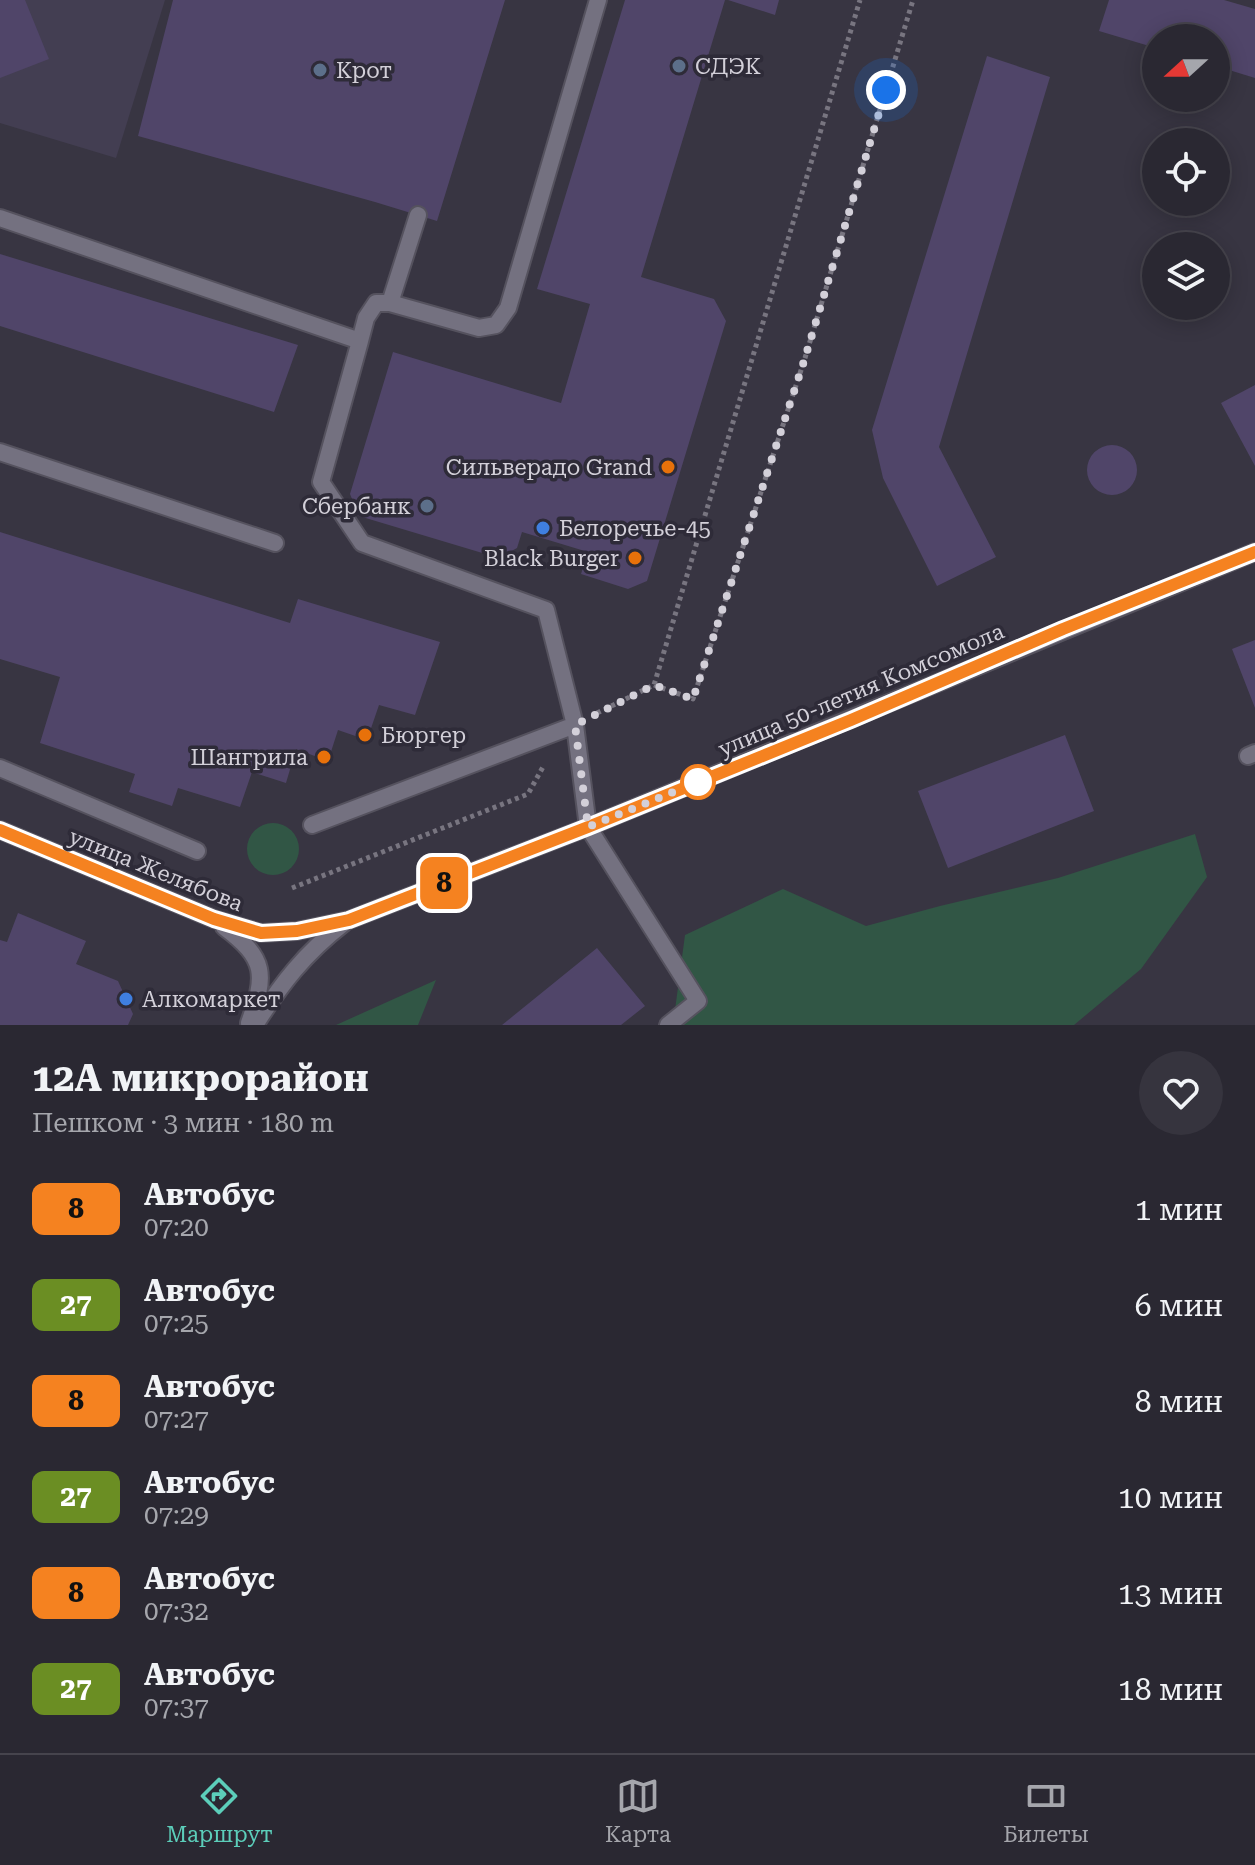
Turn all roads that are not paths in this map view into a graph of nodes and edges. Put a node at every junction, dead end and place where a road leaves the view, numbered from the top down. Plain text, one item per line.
1 (598, 0) edge
2 (418, 215) dead end
3 (0, 218) edge
4 (390, 303) junction
5 (360, 341) junction
6 (0, 452) edge
7 (275, 543) dead end
8 (1255, 552) edge
9 (575, 725) junction
10 (0, 768) edge
11 (312, 825) dead end
12 (588, 827) junction
13 (0, 830) edge
14 (197, 851) dead end
15 (214, 919) junction
16 (349, 920) junction
17 (249, 1025) edge
18 (255, 1025) edge
19 (668, 1025) edge

1 - 4 street
2 - 4 street
3 - 5 street
4 - 5 street
5 - 9 street
6 - 7 street
8 - 12 street, улица 50-летия Комсомола
9 - 11 street
9 - 12 street
10 - 14 street
12 - 16 street, улица 50-летия Комсомола
12 - 19 street
13 - 15 street, улица Желябова
15 - 16 street, улица Желябова
15 - 17 street
16 - 18 street

